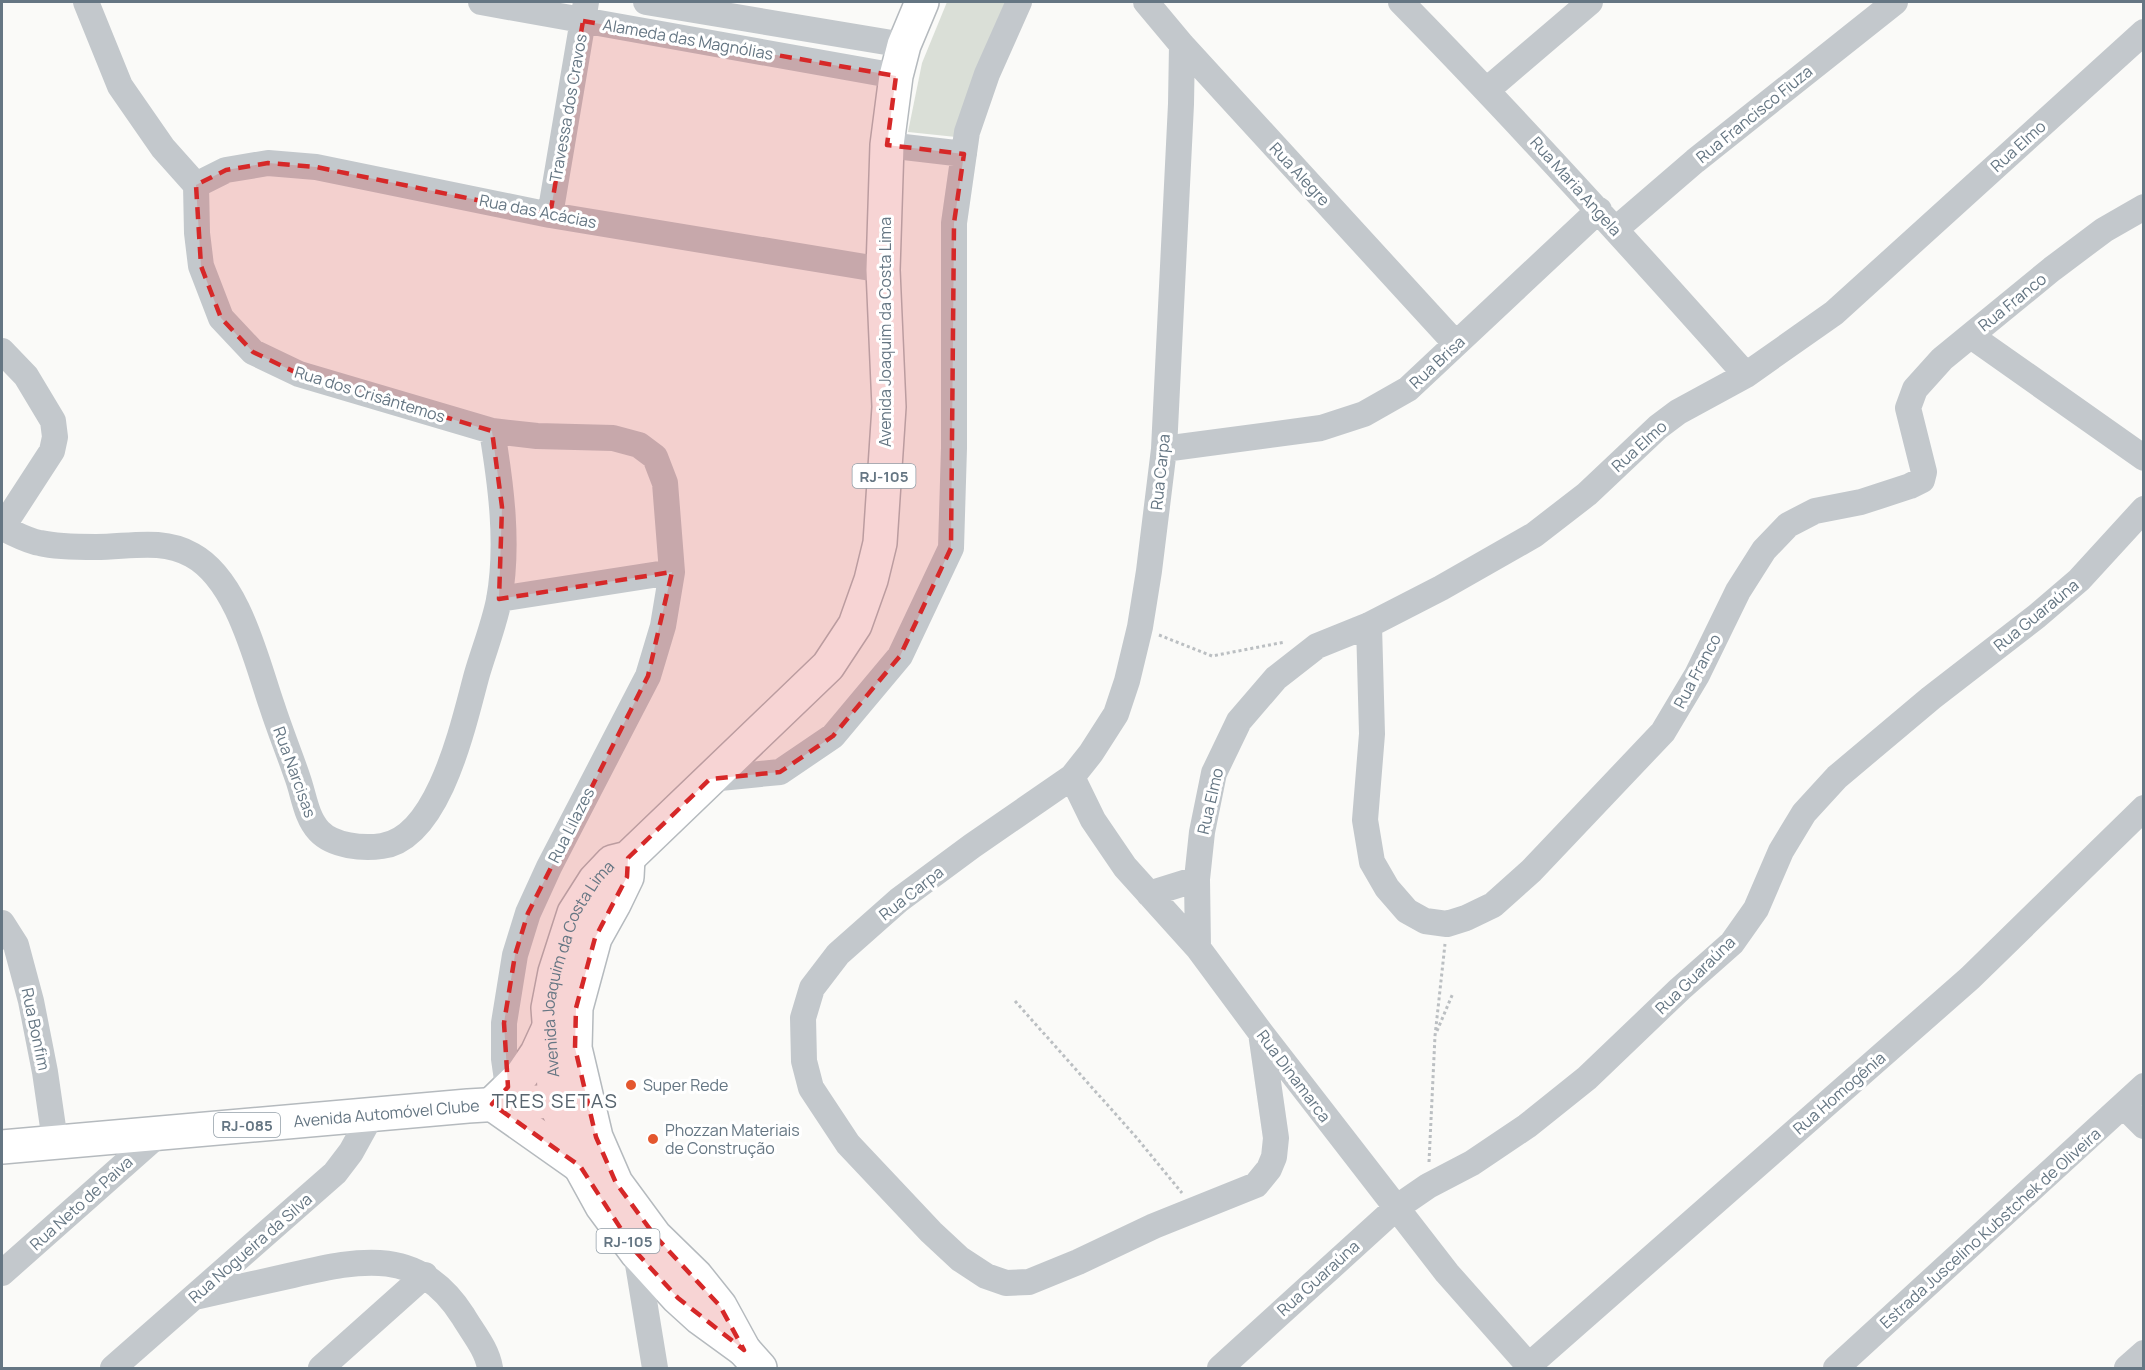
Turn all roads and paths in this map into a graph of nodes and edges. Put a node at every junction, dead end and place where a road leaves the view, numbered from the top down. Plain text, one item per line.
1 (86, 2) edge
2 (481, 2) edge
3 (646, 2) edge
4 (922, 2) edge
5 (1019, 2) edge
6 (1146, 2) edge
7 (1401, 2) edge
8 (1590, 2) edge
9 (1895, 2) edge
10 (585, 11) edge
11 (2144, 32) edge
12 (904, 45) junction
13 (1182, 45) junction
14 (896, 76) junction
15 (1487, 90) junction
16 (887, 145) junction
17 (964, 154) junction
18 (196, 184) junction
19 (2144, 207) edge
20 (1599, 210) junction
21 (550, 214) junction
22 (1616, 229) junction
23 (883, 270) junction
24 (1971, 336) junction
25 (1456, 344) junction
26 (2, 351) edge
27 (1746, 375) junction
28 (492, 431) junction
29 (1164, 449) junction
30 (2144, 458) edge
31 (2144, 509) edge
32 (2, 528) edge
33 (672, 572) junction
34 (499, 599) junction
35 (1369, 626) junction
36 (1140, 627) junction
37 (1287, 642) dead end
38 (1072, 777) junction
39 (710, 779) junction
40 (2144, 808) edge
41 (628, 858) junction
42 (1197, 879) junction
43 (1149, 894) junction
44 (2, 923) edge
45 (1447, 924) junction
46 (1198, 948) junction
47 (1453, 993) dead end
48 (1015, 1001) dead end
49 (549, 1027) junction
50 (1261, 1033) junction
51 (1435, 1036) junction
52 (575, 1048) junction
53 (2144, 1086) edge
54 (500, 1096) junction
55 (555, 1101) junction
56 (2124, 1106) junction
57 (372, 1114) junction
58 (2144, 1126) edge
59 (160, 1133) junction
60 (596, 1137) junction
61 (56, 1141) junction
62 (2, 1147) edge
63 (580, 1166) junction
64 (1428, 1186) junction
65 (1195, 1208) junction
66 (1396, 1208) junction
67 (636, 1252) junction
68 (2, 1273) edge
69 (425, 1275) junction
70 (196, 1296) junction
71 (2144, 1353) edge
72 (752, 1359) edge
73 (113, 1368) edge
74 (321, 1368) edge
75 (489, 1368) edge
76 (655, 1368) edge
77 (1220, 1368) edge
78 (1529, 1368) edge
79 (1836, 1368) edge
80 (2127, 1368) edge

1 - 18 street
2 - 10 street, Alameda das Magnólias
3 - 12 street, Alameda das Magnólias
4 - 12 main road, Avenida Joaquim da Costa Lima / RJ-105
5 - 17 street
6 - 13 street, Rua Alegre
7 - 15 street, Rua Maria Angela
8 - 15 street
9 - 22 street, Rua Francisco Fiuza
10 - 14 street, Alameda das Magnólias
10 - 21 street, Travessa dos Cravos
11 - 27 street, Rua Elmo
12 - 14 main road, Avenida Joaquim da Costa Lima / RJ-105
13 - 25 street, Rua Alegre
13 - 29 street, Rua Carpa
14 - 16 main road, Avenida Joaquim da Costa Lima / RJ-105
15 - 20 street, Rua Maria Angela
16 - 17 street
16 - 23 main road, Avenida Joaquim da Costa Lima / RJ-105
17 - 39 street
18 - 21 street, Rua das Acácias
18 - 28 street, Rua dos Crisântemos
19 - 24 street, Rua Franco
20 - 22 street, Rua Maria Angela
20 - 25 street, Rua Brisa
21 - 23 street, Rua das Acácias
22 - 27 street, Rua Maria Angela
23 - 39 main road, Avenida Joaquim da Costa Lima / RJ-105
24 - 30 street
24 - 45 street, Rua Franco
25 - 29 street, Rua Brisa
26 - 32 street
27 - 35 street, Rua Elmo
28 - 33 street, Rua Lilazes
28 - 34 street, Rua Narcisas
29 - 36 street, Rua Carpa
31 - 64 street, Rua Guaraúna
32 - 34 street, Rua Narcisas
33 - 34 street
33 - 54 street, Rua Lilazes
35 - 42 street, Rua Elmo
35 - 45 street
36 - 37 path
36 - 38 street, Rua Carpa
38 - 43 street, Rua Dinamarca
38 - 65 street, Rua Carpa
39 - 41 main road, Avenida Joaquim da Costa Lima / RJ-105
40 - 78 street, Rua Homogênia
41 - 49 main road, Avenida Joaquim da Costa Lima / RJ-105
41 - 52 main road, Avenida Joaquim da Costa Lima / RJ-105
42 - 43 street
42 - 46 street, Rua Elmo
43 - 46 street, Rua Dinamarca
44 - 61 street, Rua Bonfim
45 - 51 path
46 - 50 street, Rua Dinamarca
47 - 51 path
48 - 65 path
49 - 54 main road
49 - 55 main road, Avenida Joaquim da Costa Lima / RJ-105
50 - 65 street, Rua Carpa
50 - 66 street, Rua Dinamarca
51 - 64 path
52 - 55 main road
52 - 60 main road, Avenida Joaquim da Costa Lima / RJ-105
53 - 56 street, Estrada Juscelino Kubstchek de Oliveira
54 - 55 main road, Avenida Automóvel Clube / RJ-085
54 - 57 main road, Avenida Automóvel Clube / RJ-085
54 - 63 main road
55 - 60 main road
55 - 63 main road, Avenida Joaquim da Costa Lima / RJ-105
56 - 58 street
56 - 79 street, Estrada Juscelino Kubstchek de Oliveira
57 - 59 main road, Avenida Automóvel Clube / RJ-085
57 - 70 street, Rua Nogueira da Silva
59 - 61 main road, Avenida Automóvel Clube / RJ-085
59 - 68 street, Rua Neto de Paiva
60 - 72 main road, Avenida Joaquim da Costa Lima / RJ-105
61 - 62 main road, Avenida Automóvel Clube / RJ-085
63 - 67 main road, Avenida Joaquim da Costa Lima / RJ-105
64 - 66 street, Rua Guaraúna
66 - 77 street, Rua Guaraúna
66 - 78 street, Rua Dinamarca
67 - 72 main road, Avenida Joaquim da Costa Lima / RJ-105
67 - 76 street
69 - 70 street
69 - 74 street
69 - 75 street
70 - 73 street, Rua Nogueira da Silva
71 - 80 street

